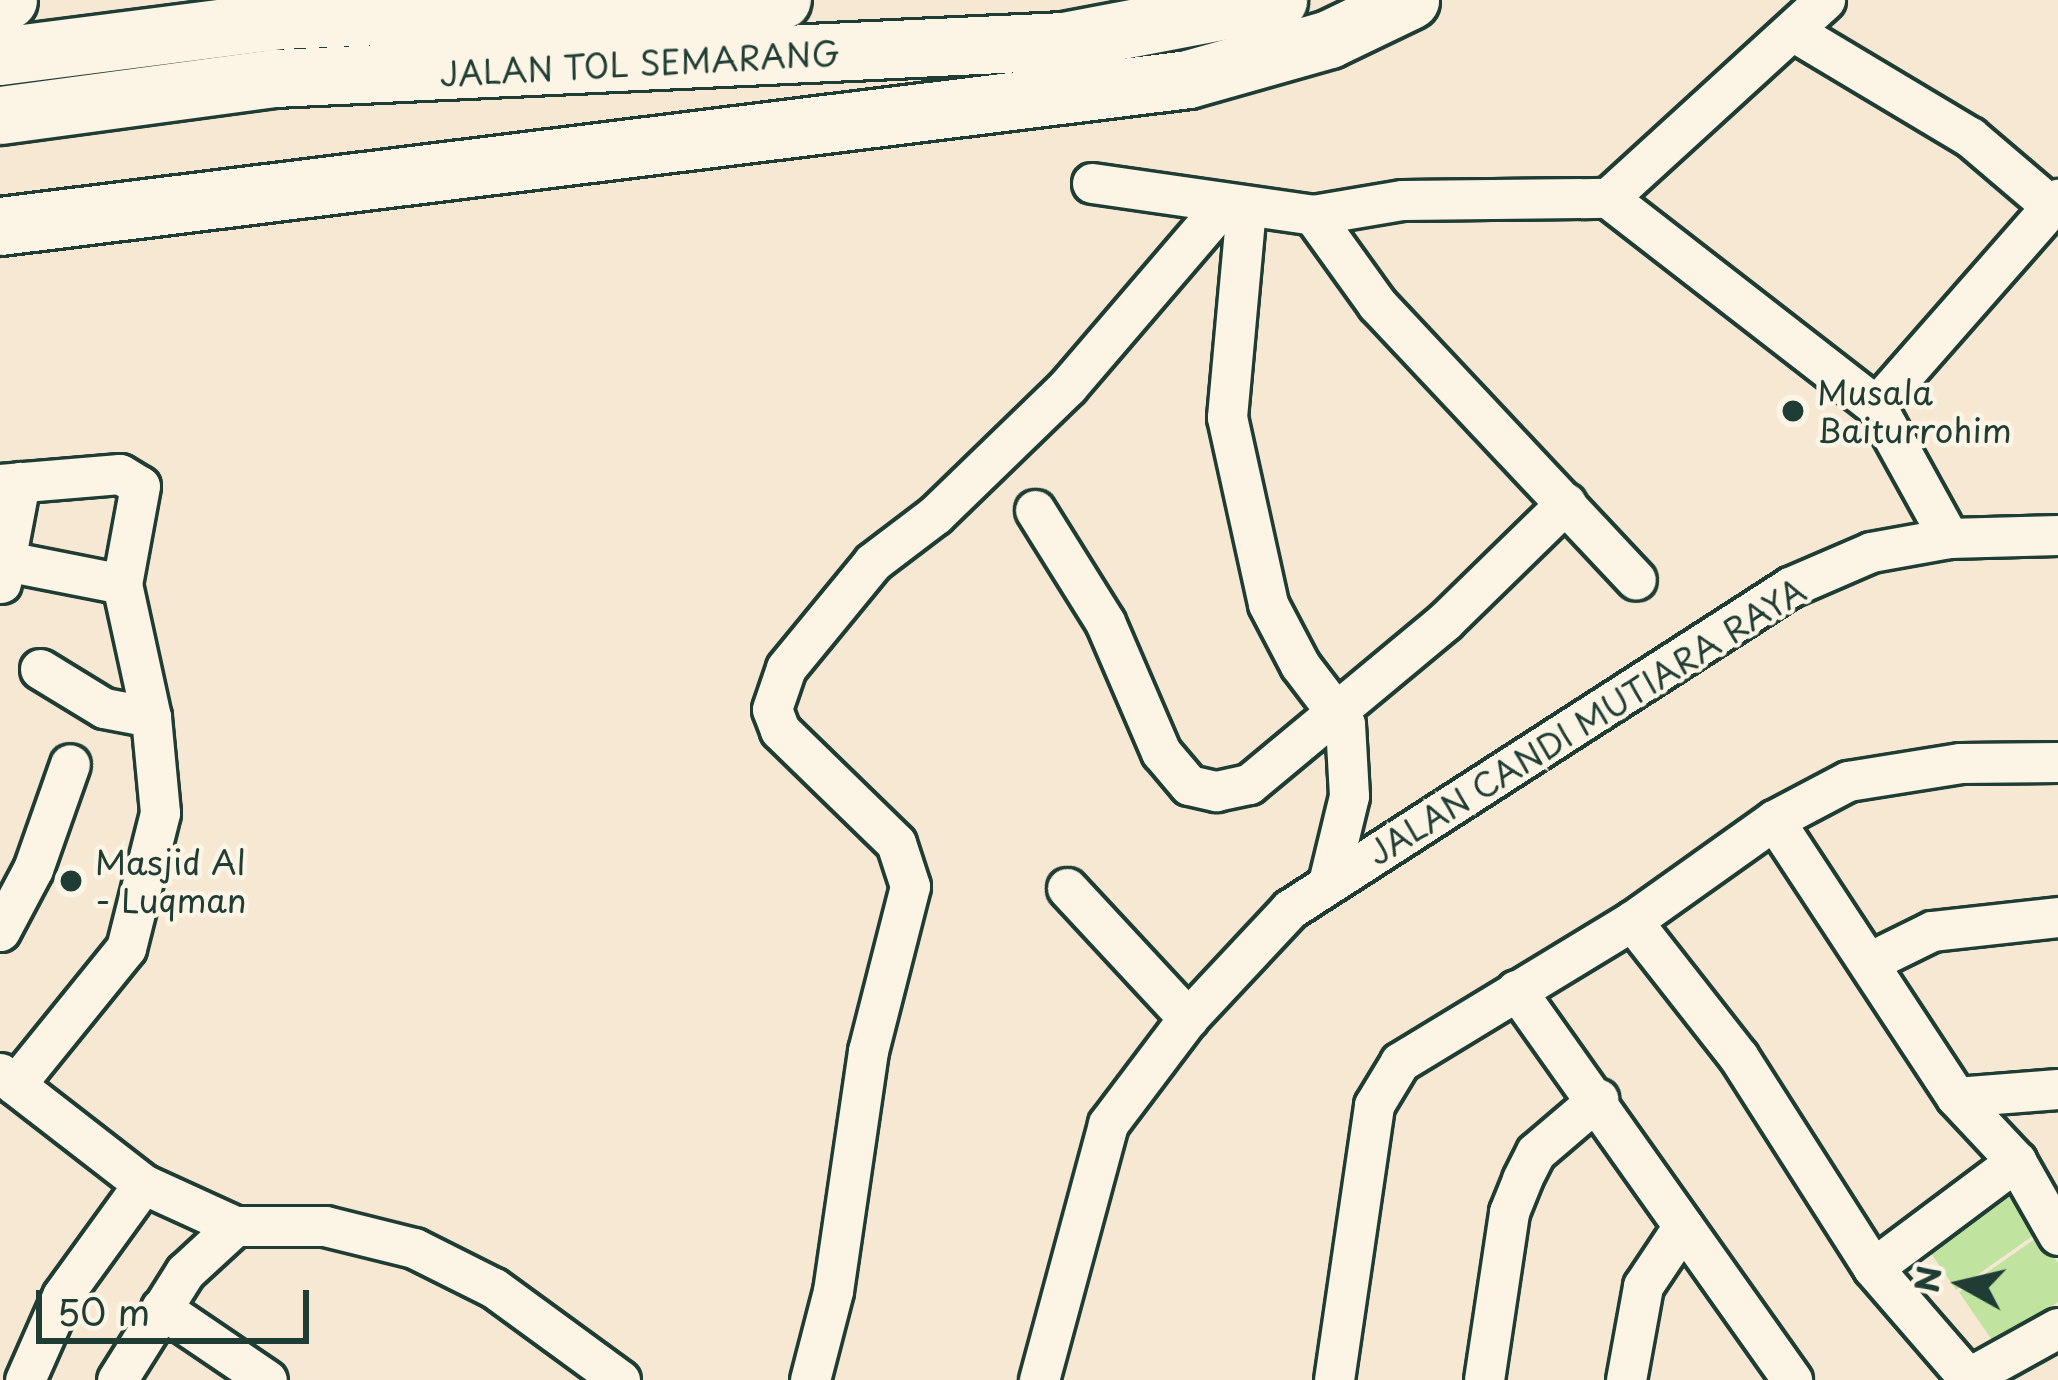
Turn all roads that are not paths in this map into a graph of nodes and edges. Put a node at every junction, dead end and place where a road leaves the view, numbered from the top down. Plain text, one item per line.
1 (782, 0) edge
2 (1278, 0) edge
3 (1410, 0) edge
4 (1825, 0) edge
5 (1796, 33) junction
6 (0, 56) edge
7 (0, 115) edge
8 (1092, 183) dead end
9 (1608, 198) junction
10 (2055, 202) edge
11 (1235, 206) junction
12 (1312, 215) junction
13 (0, 226) edge
14 (1876, 406) junction
15 (10, 483) edge
16 (1566, 503) junction
17 (1035, 510) dead end
18 (2058, 535) edge
19 (1949, 538) junction
20 (3, 573) edge
21 (1636, 580) dead end
22 (122, 584) junction
23 (40, 669) dead end
24 (1332, 710) junction
25 (151, 717) junction
26 (2058, 762) edge
27 (70, 764) dead end
28 (1774, 820) junction
29 (1328, 884) junction
30 (1067, 888) dead end
31 (2058, 917) edge
32 (1632, 921) junction
33 (0, 931) edge
34 (1870, 962) junction
35 (1516, 990) junction
36 (1188, 1018) junction
37 (8, 1079) edge
38 (2058, 1089) edge
39 (1956, 1097) junction
40 (1598, 1099) junction
41 (2016, 1162) junction
42 (143, 1184) junction
43 (235, 1226) junction
44 (1683, 1226) junction
45 (2058, 1235) edge
46 (1873, 1268) junction
47 (161, 1308) junction
48 (2058, 1328) edge
49 (1967, 1379) edge
50 (25, 1380) edge
51 (117, 1380) edge
52 (267, 1380) edge
53 (620, 1380) edge
54 (810, 1380) edge
55 (1039, 1380) edge
56 (1334, 1380) edge
57 (1484, 1380) edge
58 (1626, 1380) edge
59 (1792, 1380) edge

1 - 6 highway, JALAN TOL SEMARANG
2 - 7 highway, JALAN TOL SEMARANG
3 - 13 highway
4 - 5 street
5 - 9 street
5 - 10 street
8 - 11 street
9 - 12 street
9 - 14 street
10 - 14 street
11 - 12 street
11 - 24 street
11 - 54 street
12 - 16 street
14 - 19 street
15 - 20 street
15 - 22 street
16 - 21 street
16 - 24 street
17 - 24 street
18 - 19 street, JALAN CANDI MUTIARA RAYA
19 - 29 street, JALAN CANDI MUTIARA RAYA
20 - 22 street
22 - 25 street
23 - 25 street
24 - 29 street
25 - 37 street
26 - 28 street
27 - 33 street
28 - 32 street
28 - 34 street
29 - 36 street, JALAN CANDI MUTIARA RAYA
30 - 36 street
31 - 34 street
32 - 35 street
32 - 46 street
34 - 39 street
35 - 40 street
35 - 56 street
36 - 55 street, JALAN CANDI MUTIARA RAYA
37 - 42 street
38 - 39 street
39 - 41 street
40 - 44 street
40 - 57 street
41 - 45 street
41 - 46 street
42 - 43 street
42 - 50 street
43 - 47 street
43 - 53 street
44 - 58 street
44 - 59 street
46 - 49 street
47 - 51 street
47 - 52 street
48 - 49 street

